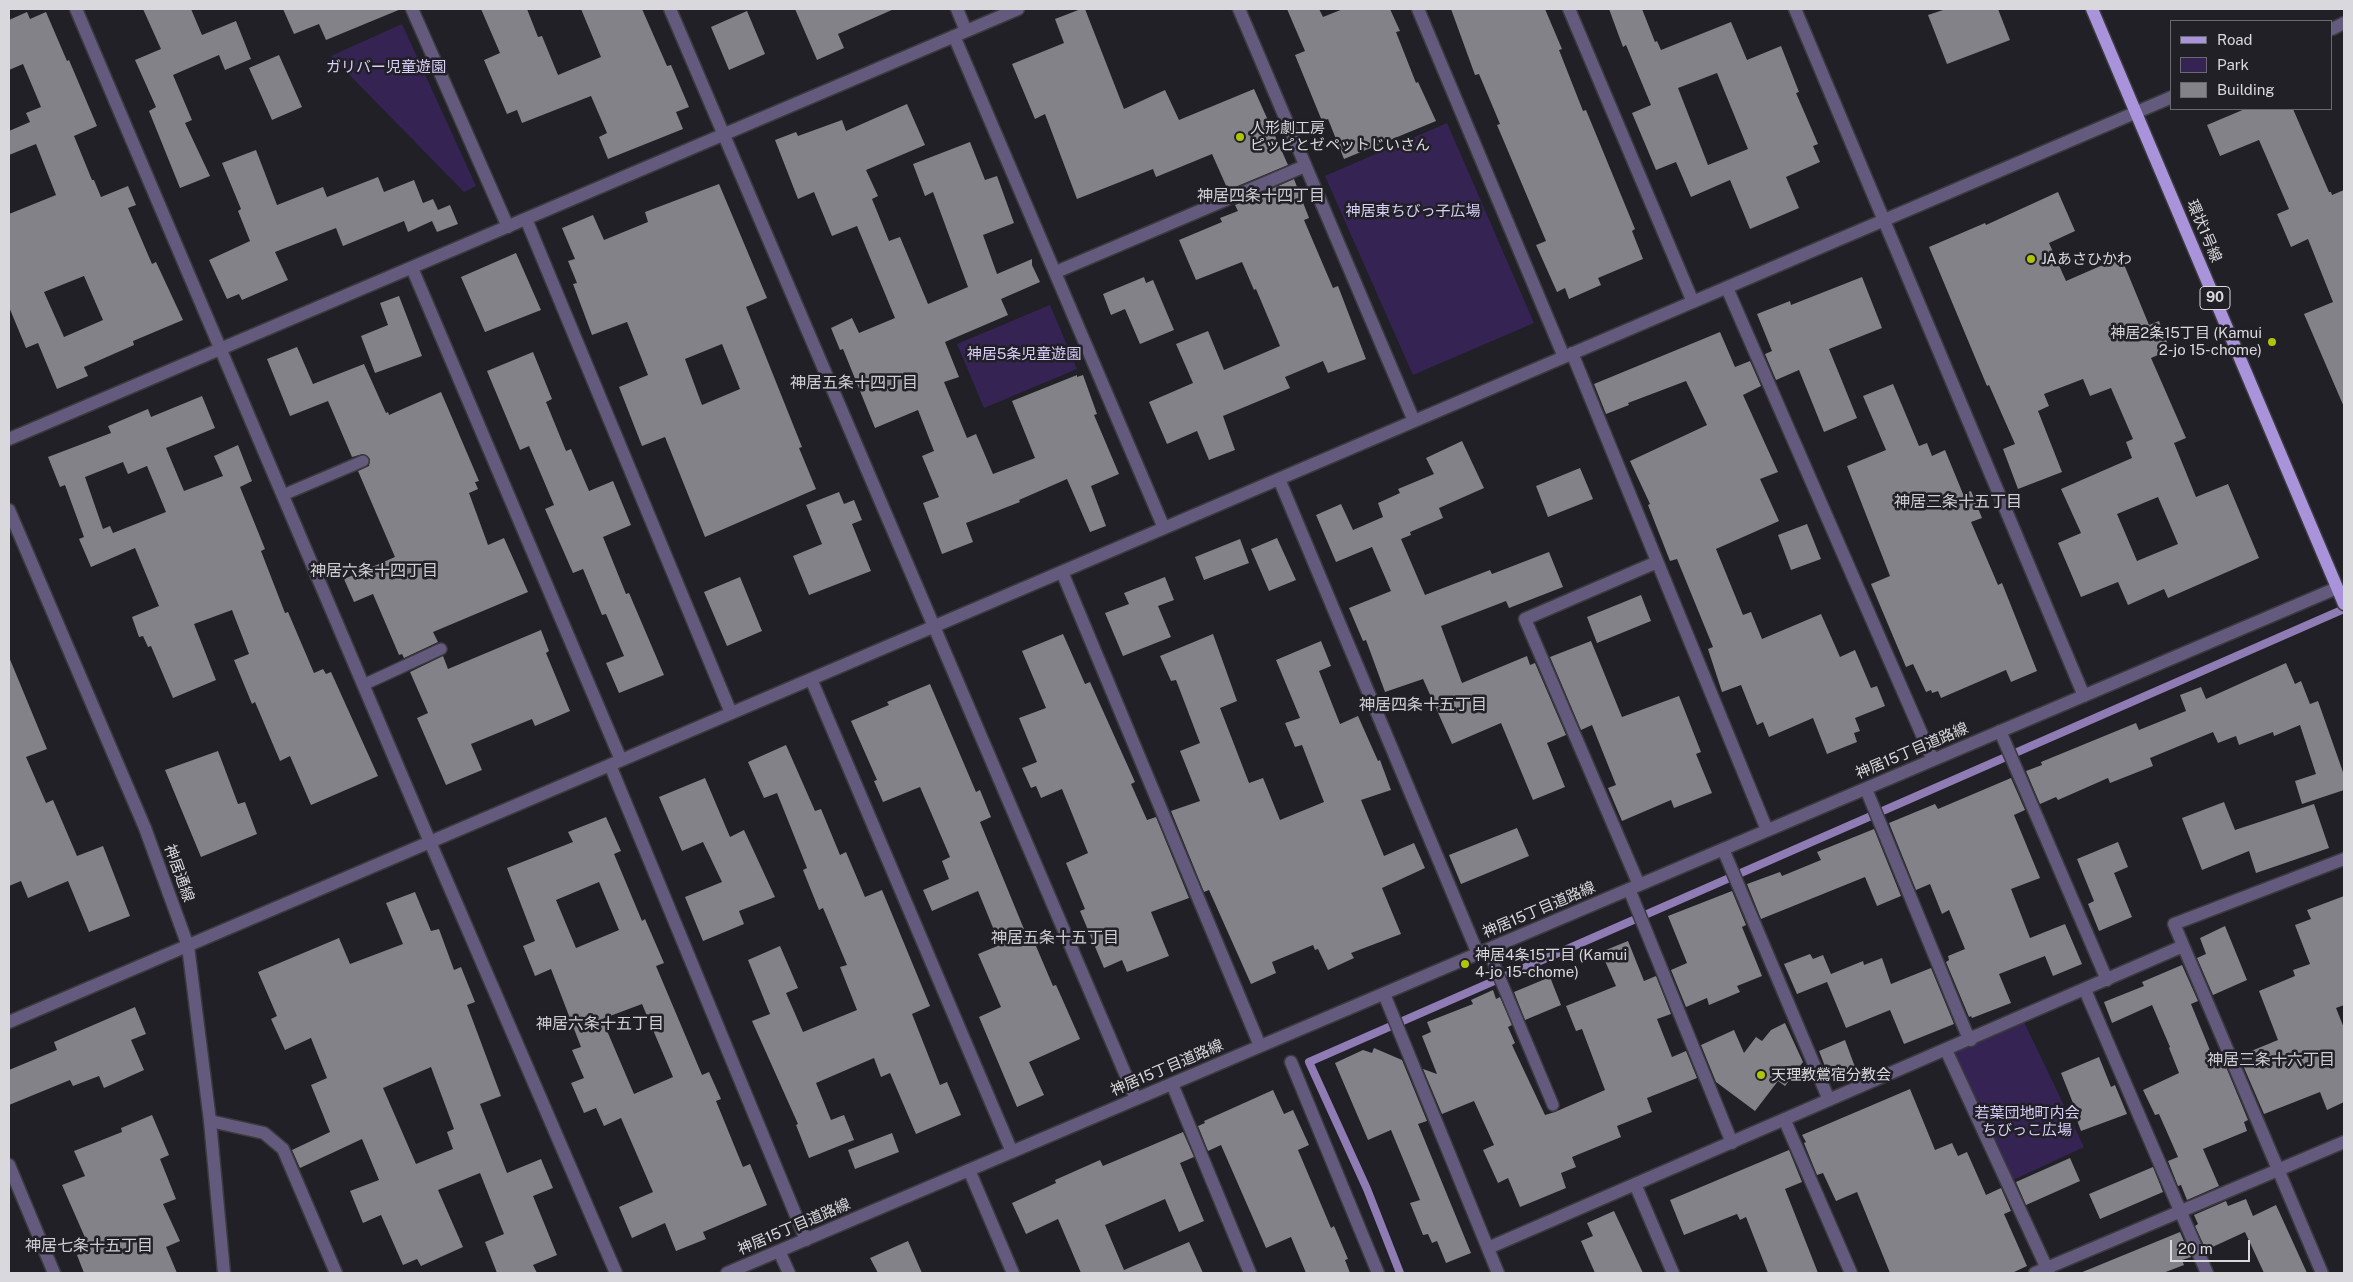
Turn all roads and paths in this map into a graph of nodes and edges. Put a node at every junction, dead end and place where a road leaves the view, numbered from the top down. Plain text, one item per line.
1 (76, 9) edge
2 (412, 9) edge
3 (670, 9) edge
4 (957, 9) edge
5 (1018, 9) edge
6 (1238, 9) edge
7 (1418, 9) edge
8 (1568, 9) edge
9 (1795, 9) edge
10 (2092, 9) edge
11 (966, 31) junction
12 (954, 36) junction
13 (2170, 98) edge
14 (2136, 112) junction
15 (724, 134) junction
16 (1306, 166) junction
17 (526, 219) junction
18 (1884, 220) junction
19 (508, 227) junction
20 (412, 268) junction
21 (1056, 272) junction
22 (1727, 288) junction
23 (1693, 302) junction
24 (221, 348) junction
25 (1568, 355) junction
26 (1414, 421) junction
27 (9, 439) edge
28 (363, 461) dead end
29 (1279, 479) junction
30 (283, 495) junction
31 (9, 510) edge
32 (1164, 528) junction
33 (1657, 562) junction
34 (1062, 572) junction
35 (2337, 588) junction
36 (2344, 604) edge
37 (934, 626) junction
38 (441, 650) dead end
39 (812, 679) junction
40 (363, 685) junction
41 (2084, 696) junction
42 (731, 714) junction
43 (2000, 731) junction
44 (1933, 760) junction
45 (615, 763) junction
46 (1866, 789) junction
47 (1767, 830) junction
48 (430, 842) junction
49 (1724, 849) junction
50 (2344, 860) edge
51 (1634, 887) junction
52 (188, 946) junction
53 (2183, 946) junction
54 (1483, 952) junction
55 (2107, 980) junction
56 (2085, 990) junction
57 (1384, 994) junction
58 (9, 1022) edge
59 (1971, 1040) junction
60 (1260, 1046) junction
61 (1946, 1050) junction
62 (1291, 1062) dead end
63 (1172, 1084) junction
64 (1136, 1099) junction
65 (1829, 1100) junction
66 (1553, 1105) dead end
67 (210, 1121) junction
68 (1785, 1121) junction
69 (1732, 1142) junction
70 (2344, 1142) edge
71 (1012, 1152) junction
72 (9, 1165) edge
73 (969, 1170) junction
74 (2277, 1170) junction
75 (1634, 1184) junction
76 (2181, 1212) junction
77 (806, 1240) junction
78 (1488, 1248) junction
79 (779, 1251) junction
80 (2048, 1270) edge
81 (54, 1273) edge
82 (224, 1273) edge
83 (336, 1273) edge
84 (616, 1273) edge
85 (727, 1273) edge
86 (789, 1273) edge
87 (1013, 1273) edge
88 (1250, 1273) edge
89 (1378, 1273) edge
90 (1498, 1273) edge
91 (1674, 1273) edge
92 (1851, 1273) edge
93 (2034, 1273) edge
94 (2207, 1273) edge
95 (2322, 1273) edge

1 - 24 street
2 - 19 street
3 - 15 street
4 - 11 street
5 - 11 street
6 - 16 street
7 - 25 street
8 - 23 street
9 - 18 street
10 - 14 main road, 環状1号線 / 90
11 - 12 street
12 - 15 street
12 - 21 street
13 - 14 street
14 - 18 street
14 - 35 main road, 環状1号線 / 90
15 - 17 street
15 - 37 street
16 - 21 street
16 - 26 street
17 - 19 street
17 - 42 street
18 - 22 street
18 - 41 street
19 - 20 street
20 - 24 street
20 - 45 street
21 - 32 street
22 - 23 street
22 - 44 street
23 - 25 street
24 - 27 street
24 - 30 street
25 - 26 street
25 - 33 street
26 - 29 street
28 - 30 lane
29 - 32 street
29 - 54 street
30 - 40 street
31 - 52 street, 神居通線
32 - 34 street
33 - 47 street
33 - 51 street
34 - 37 street
34 - 60 street
35 - 36 main road, 環状1号線 / 90
35 - 41 street, 神居15丁目道路線
37 - 39 street
37 - 64 street
38 - 40 lane
39 - 42 street
39 - 71 street
40 - 48 street
41 - 43 street, 神居15丁目道路線
42 - 45 street
43 - 44 street, 神居15丁目道路線
43 - 55 street
44 - 46 street, 神居15丁目道路線
45 - 48 street
45 - 77 street
46 - 47 street, 神居15丁目道路線
46 - 59 street
47 - 49 street, 神居15丁目道路線
48 - 52 street
48 - 84 street
49 - 51 street, 神居15丁目道路線
49 - 65 street
50 - 53 street
51 - 54 street, 神居15丁目道路線
51 - 69 street
52 - 58 street
52 - 67 street, 神居通線
53 - 55 street
53 - 74 street
54 - 57 street, 神居15丁目道路線
54 - 66 lane
55 - 56 street
56 - 59 street
56 - 76 street
57 - 60 street, 神居15丁目道路線
57 - 78 street
59 - 61 street
60 - 63 street, 神居15丁目道路線
61 - 65 street
61 - 80 street
62 - 89 street
63 - 64 street, 神居15丁目道路線
63 - 88 street
64 - 71 street, 神居15丁目道路線
65 - 68 street
67 - 82 street, 神居通線
67 - 83 street
68 - 69 street
68 - 92 street
69 - 75 street
70 - 74 street
71 - 73 street, 神居15丁目道路線
72 - 81 street
73 - 77 street, 神居15丁目道路線
73 - 87 street
74 - 76 street
74 - 95 street
75 - 78 street
75 - 91 street
76 - 80 street
76 - 94 street
77 - 79 street, 神居15丁目道路線
78 - 90 street
79 - 85 street, 神居15丁目道路線
79 - 86 street
80 - 93 street

